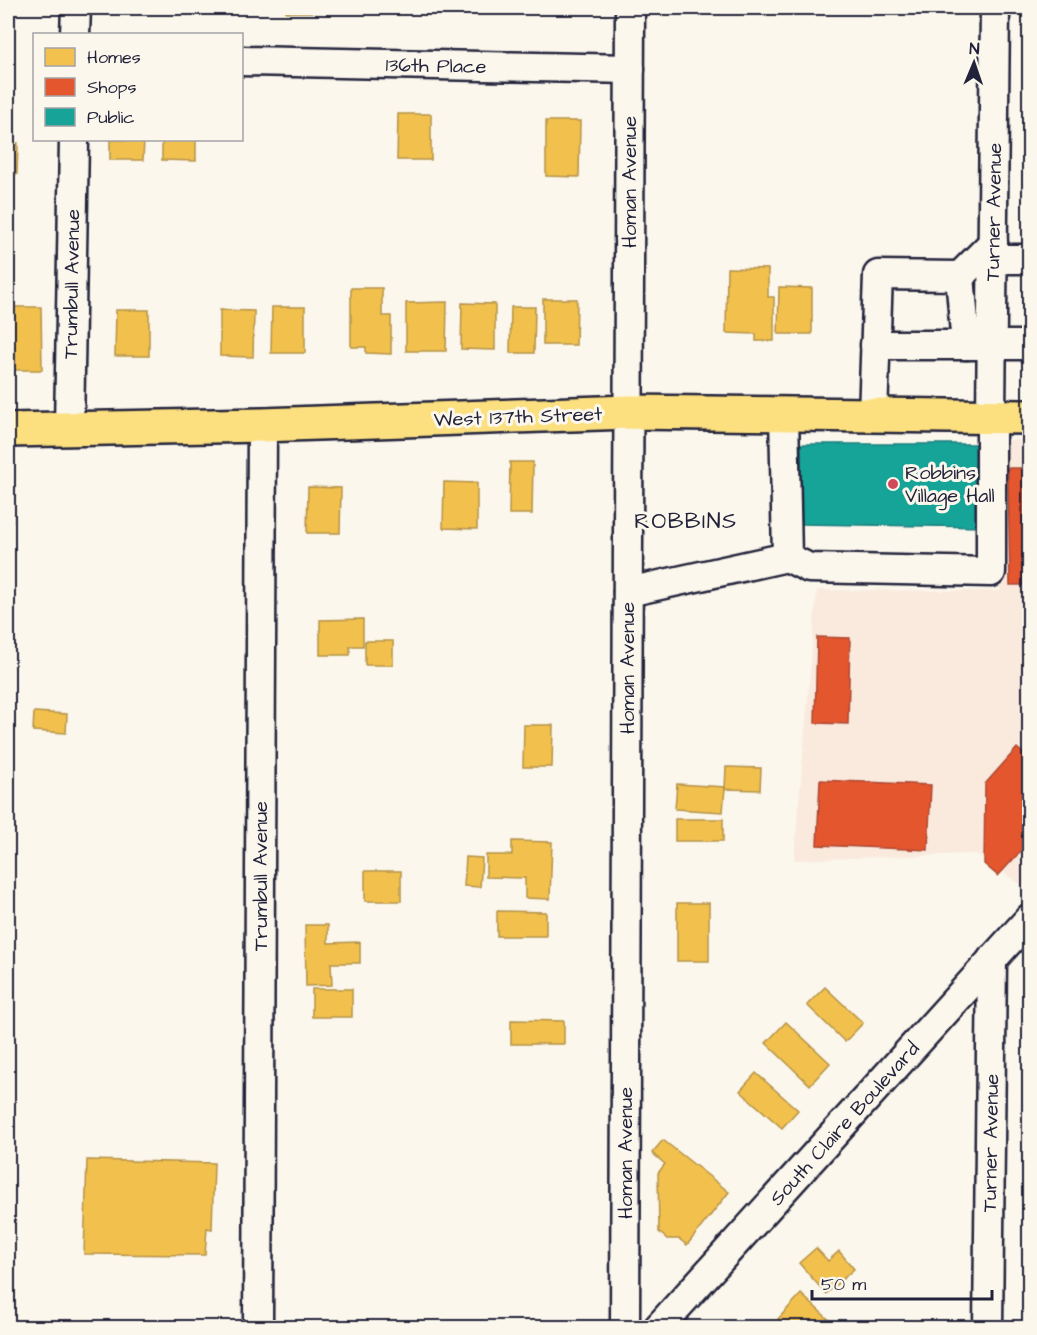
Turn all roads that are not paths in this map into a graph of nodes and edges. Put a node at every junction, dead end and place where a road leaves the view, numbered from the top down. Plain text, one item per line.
1 (76, 8) edge
2 (630, 8) edge
3 (995, 8) edge
4 (75, 33) edge
5 (243, 61) edge
6 (630, 69) junction
7 (74, 141) edge
8 (992, 251) junction
9 (1029, 259) edge
10 (960, 276) junction
11 (875, 345) junction
12 (979, 345) junction
13 (1029, 345) edge
14 (629, 412) junction
15 (784, 413) junction
16 (873, 415) junction
17 (991, 416) junction
18 (1029, 417) edge
19 (262, 425) junction
20 (69, 429) junction
21 (8, 430) edge
22 (787, 557) junction
23 (628, 592) junction
24 (1029, 918) edge
25 (992, 959) junction
26 (258, 1328) edge
27 (625, 1328) edge
28 (658, 1328) edge
29 (988, 1328) edge

1 - 4 street
2 - 6 street, Homan Avenue
3 - 8 street, Turner Avenue
5 - 6 street, 136th Place
6 - 14 street, Homan Avenue
7 - 20 street, Trumbull Avenue
8 - 9 street
8 - 10 street
8 - 12 street, Turner Avenue
10 - 11 street
10 - 12 street
11 - 12 street
11 - 16 street
12 - 13 street
12 - 17 street, Turner Avenue
14 - 15 main road, West 137th Street
14 - 19 main road, West 137th Street
14 - 23 street, Homan Avenue
15 - 16 main road, West 137th Street
15 - 22 street
16 - 17 main road, West 137th Street
17 - 18 main road, West 137th Street
17 - 22 street, Turner Avenue
19 - 20 main road, West 137th Street
19 - 26 street, Trumbull Avenue
20 - 21 main road, West 137th Street
22 - 23 street
23 - 27 street, Homan Avenue
24 - 25 street, South Claire Boulevard
25 - 28 street, South Claire Boulevard
25 - 29 street, Turner Avenue

